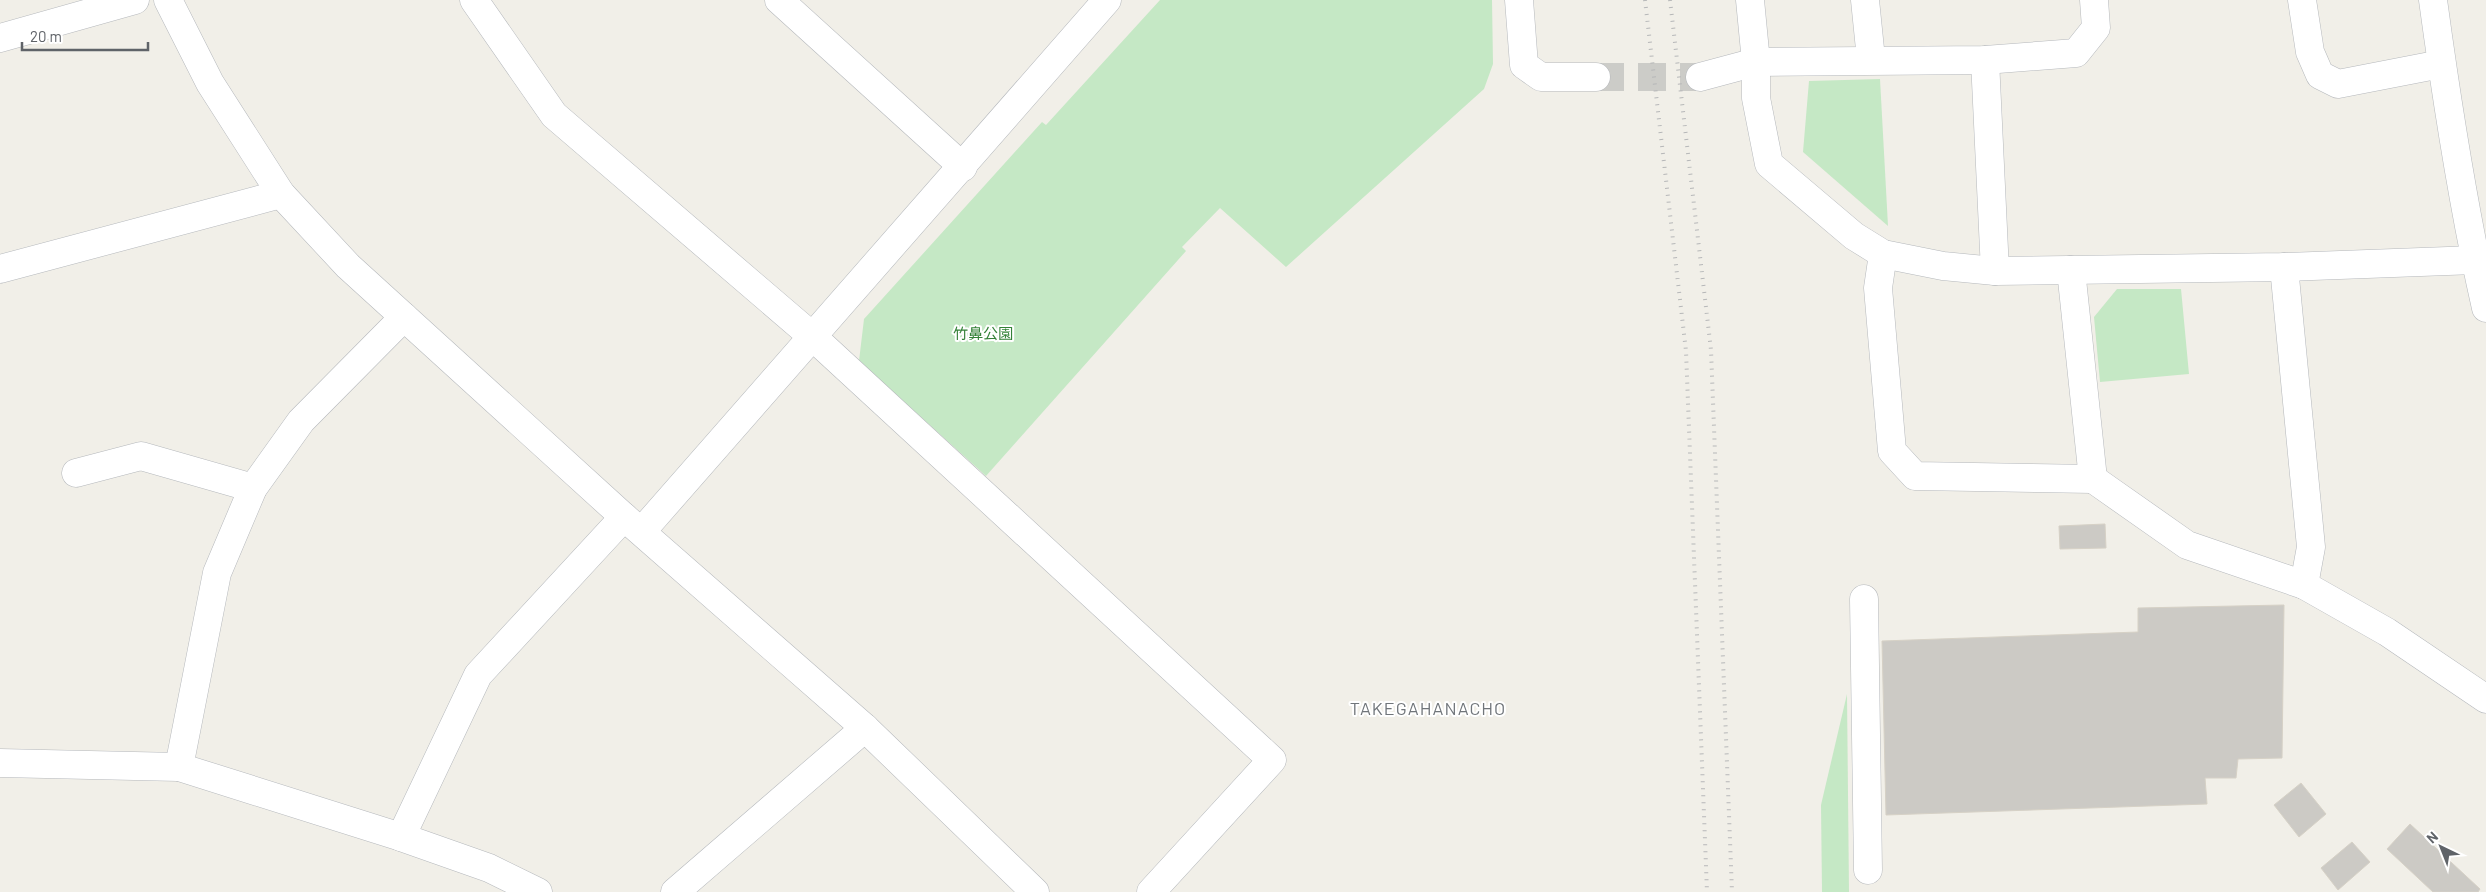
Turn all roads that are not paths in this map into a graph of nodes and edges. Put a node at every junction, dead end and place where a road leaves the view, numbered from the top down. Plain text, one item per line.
1 (135, 0) edge
2 (168, 0) edge
3 (474, 0) edge
4 (779, 0) edge
5 (1107, 0) edge
6 (1519, 0) edge
7 (1750, 0) edge
8 (1865, 0) edge
9 (2094, 0) edge
10 (2302, 0) edge
11 (2433, 0) edge
12 (0, 38) edge
13 (1871, 60) junction
14 (1985, 60) junction
15 (1756, 62) junction
16 (2442, 64) junction
17 (1700, 76) tunnel mouth
18 (1596, 77) tunnel mouth
19 (963, 167) junction
20 (281, 194) junction
21 (1884, 254) junction
22 (2481, 259) edge
23 (2284, 268) junction
24 (0, 269) edge
25 (2071, 270) junction
26 (1995, 271) junction
27 (2486, 308) edge
28 (404, 317) junction
29 (813, 337) junction
30 (76, 473) dead end
31 (2092, 479) junction
32 (253, 488) junction
33 (633, 524) junction
34 (2304, 585) junction
35 (1864, 600) dead end
36 (2486, 699) edge
37 (865, 728) junction
38 (0, 763) edge
39 (178, 767) junction
40 (401, 837) junction
41 (1868, 870) dead end
42 (538, 892) edge
43 (675, 892) edge
44 (1035, 892) edge
45 (1151, 892) edge

1 - 12 street
2 - 20 street
3 - 29 street
4 - 19 street
5 - 19 street
6 - 18 street
7 - 15 street
8 - 13 street
9 - 14 street
10 - 16 street
11 - 16 street
13 - 14 street
13 - 15 street
14 - 26 street
15 - 17 street
15 - 21 street
16 - 22 street
19 - 29 street
20 - 24 street
20 - 28 street
21 - 26 street
21 - 31 street
22 - 23 street
22 - 27 street
23 - 25 street
23 - 34 street
25 - 26 street
25 - 31 street
28 - 32 street
28 - 33 street
29 - 33 street
29 - 45 street
30 - 32 street
31 - 34 street
32 - 39 street
33 - 37 street
33 - 40 street
34 - 36 street
35 - 41 street
37 - 43 street
37 - 44 street
38 - 39 street
39 - 40 street
40 - 42 street

